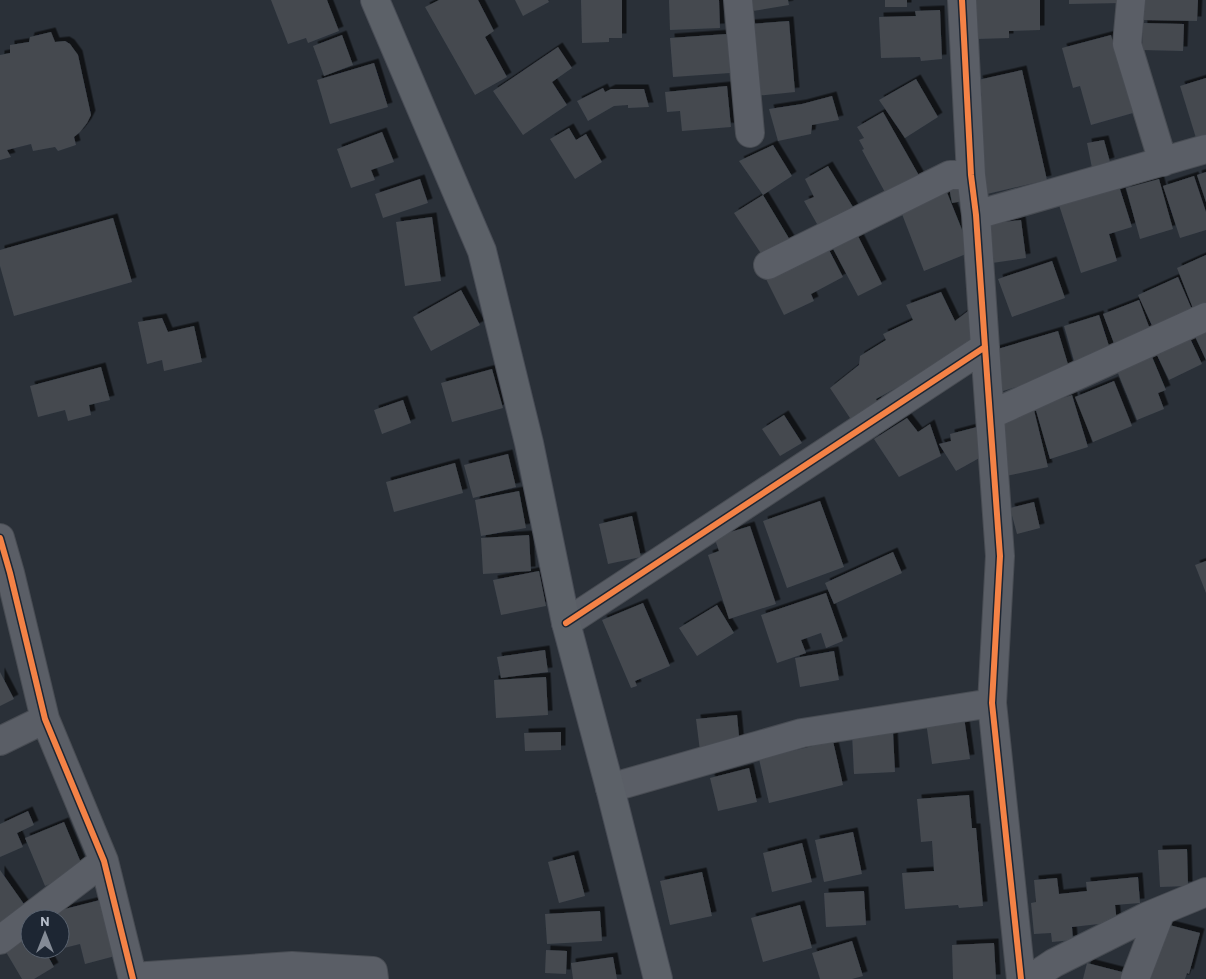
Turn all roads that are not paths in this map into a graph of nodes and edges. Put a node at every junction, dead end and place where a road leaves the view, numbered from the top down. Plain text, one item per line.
1 (375, 0) edge
2 (738, 0) edge
3 (962, 0) edge
4 (1131, 0) edge
5 (750, 134) dead end
6 (1206, 149) edge
7 (1162, 162) junction
8 (971, 175) junction
9 (976, 215) junction
10 (768, 265) dead end
11 (1206, 317) edge
12 (985, 347) junction
13 (990, 414) junction
14 (0, 538) edge
15 (5, 575) edge
16 (566, 623) junction
17 (992, 703) junction
18 (45, 719) junction
19 (0, 741) edge
20 (610, 788) junction
21 (104, 861) junction
22 (1206, 892) edge
23 (1161, 911) junction
24 (0, 940) edge
25 (133, 978) edge
26 (374, 979) edge
27 (658, 979) edge
28 (1021, 979) edge
29 (1030, 979) edge
30 (1135, 979) edge

1 - 16 main road
2 - 5 street
3 - 8 street
4 - 7 street
6 - 7 street
7 - 9 street
8 - 9 street
8 - 10 street
9 - 12 street
11 - 13 street
12 - 13 street
12 - 16 street
13 - 17 street
14 - 15 street
15 - 18 street
16 - 20 main road
17 - 20 street
17 - 28 street
18 - 19 street
18 - 21 street
20 - 27 main road
21 - 24 street
21 - 25 street
22 - 23 street
23 - 29 street
23 - 30 street
25 - 26 street

